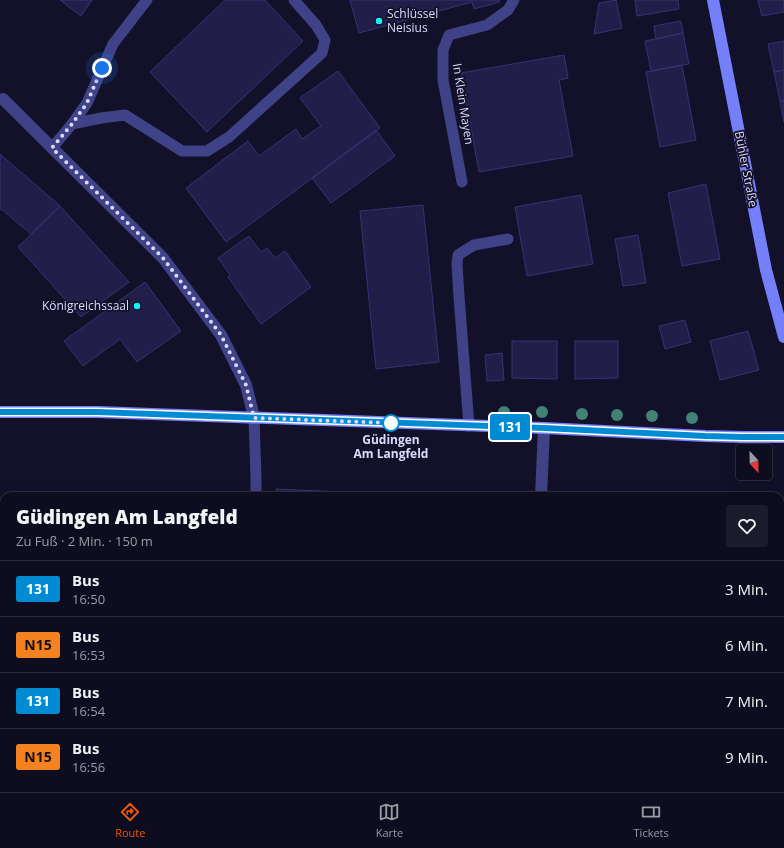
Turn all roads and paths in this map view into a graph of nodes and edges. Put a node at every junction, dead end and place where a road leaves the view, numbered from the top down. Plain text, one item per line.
1 (147, 0) edge
2 (294, 0) edge
3 (514, 0) edge
4 (713, 0) edge
5 (3, 99) dead end
6 (72, 124) junction
7 (52, 148) junction
8 (462, 182) dead end
9 (508, 239) dead end
10 (784, 338) edge
11 (0, 412) edge
12 (254, 418) junction
13 (469, 426) junction
14 (544, 428) junction
15 (784, 437) edge
16 (256, 492) edge
17 (542, 492) edge

1 - 6 lane
2 - 6 lane
3 - 8 lane, In Klein Mayen
4 - 10 street, Bühler Straße
5 - 7 street
6 - 7 lane
7 - 12 street
9 - 13 lane
11 - 12 street
12 - 13 street
12 - 16 lane
13 - 14 street
14 - 15 street
14 - 17 street

